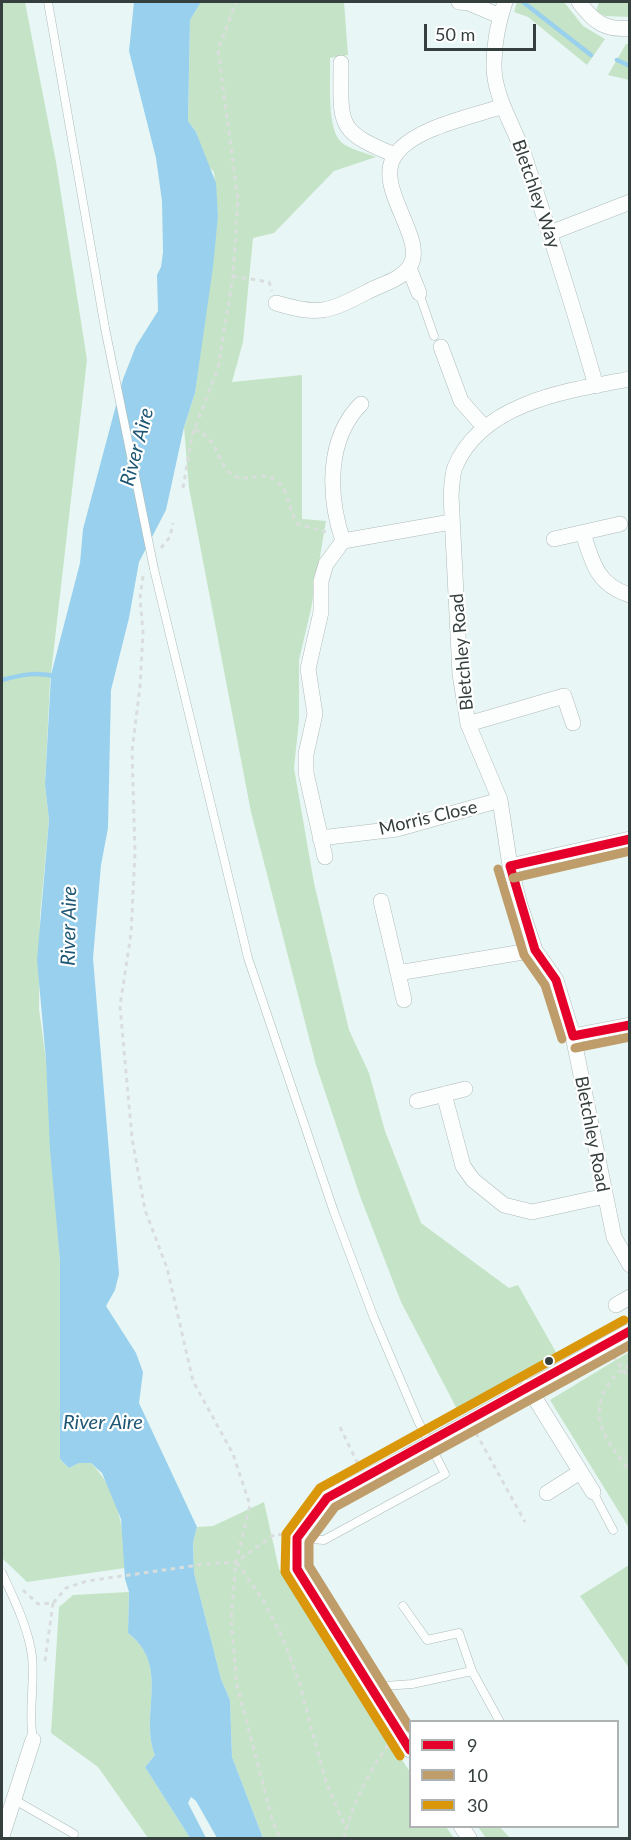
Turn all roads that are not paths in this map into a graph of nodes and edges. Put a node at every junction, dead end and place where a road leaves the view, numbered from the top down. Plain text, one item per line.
1 (48, 2) edge
2 (459, 2) edge
3 (579, 2) edge
4 (503, 9) edge
5 (630, 28) edge
6 (341, 63) dead end
7 (503, 106) junction
8 (395, 155) junction
9 (630, 202) edge
10 (550, 233) junction
11 (409, 268) junction
12 (419, 293) joint
13 (276, 303) dead end
14 (438, 342) joint
15 (630, 379) edge
16 (596, 386) junction
17 (361, 404) dead end
18 (485, 428) junction
19 (451, 522) junction
20 (620, 524) dead end
21 (583, 533) junction
22 (554, 539) dead end
23 (343, 541) junction
24 (630, 595) edge
25 (573, 723) dead end
26 (468, 724) junction
27 (500, 800) junction
28 (320, 838) junction
29 (630, 839) edge
30 (325, 856) dead end
31 (510, 866) junction
32 (381, 901) dead end
33 (535, 950) junction
34 (398, 973) junction
35 (404, 1000) dead end
36 (630, 1025) edge
37 (573, 1036) junction
38 (465, 1089) dead end
39 (444, 1094) junction
40 (417, 1101) dead end
41 (604, 1196) junction
42 (630, 1265) edge
43 (630, 1297) edge
44 (616, 1305) dead end
45 (630, 1331) edge
46 (528, 1387) junction
47 (580, 1472) junction
48 (593, 1492) joint
49 (547, 1493) dead end
50 (613, 1530) dead end
51 (297, 1538) junction
52 (2, 1573) edge
53 (403, 1606) dead end
54 (472, 1671) junction
55 (370, 1687) junction
56 (499, 1720) edge
57 (33, 1740) joint
58 (409, 1747) edge
59 (14, 1799) junction
60 (74, 1834) dead end
61 (2, 1836) edge

1 - 51 lane, bridge
2 - 4 street
3 - 5 street
4 - 7 street, Bletchley Way
6 - 8 street
7 - 8 street
7 - 10 street, Bletchley Way
8 - 11 street
9 - 10 street
10 - 16 street, Bletchley Way
11 - 12 street
11 - 13 street
12 - 14 lane
14 - 18 street
15 - 16 street, Bletchley Road
16 - 18 street, Bletchley Road
17 - 23 street
18 - 19 street, Bletchley Road
19 - 23 street
19 - 26 street, Bletchley Road
20 - 21 street
21 - 22 street
21 - 24 street
23 - 28 street
25 - 26 street
26 - 27 street, Bletchley Road
27 - 28 street, Morris Close
27 - 31 street, Bletchley Road
28 - 30 street
29 - 31 street
31 - 33 street, Bletchley Road
32 - 34 street
33 - 34 street
33 - 37 street, Bletchley Road
34 - 35 street
36 - 37 street
37 - 41 street, Bletchley Road
38 - 39 street
39 - 40 street
39 - 41 street
41 - 42 street, Bletchley Road
43 - 44 street
45 - 46 street
46 - 47 street
46 - 51 street, bridge
47 - 48 street
47 - 49 street
48 - 50 lane
51 - 55 street
52 - 57 lane
53 - 54 lane
54 - 55 lane
54 - 56 lane
55 - 58 street
57 - 59 street
59 - 60 lane
59 - 61 street

